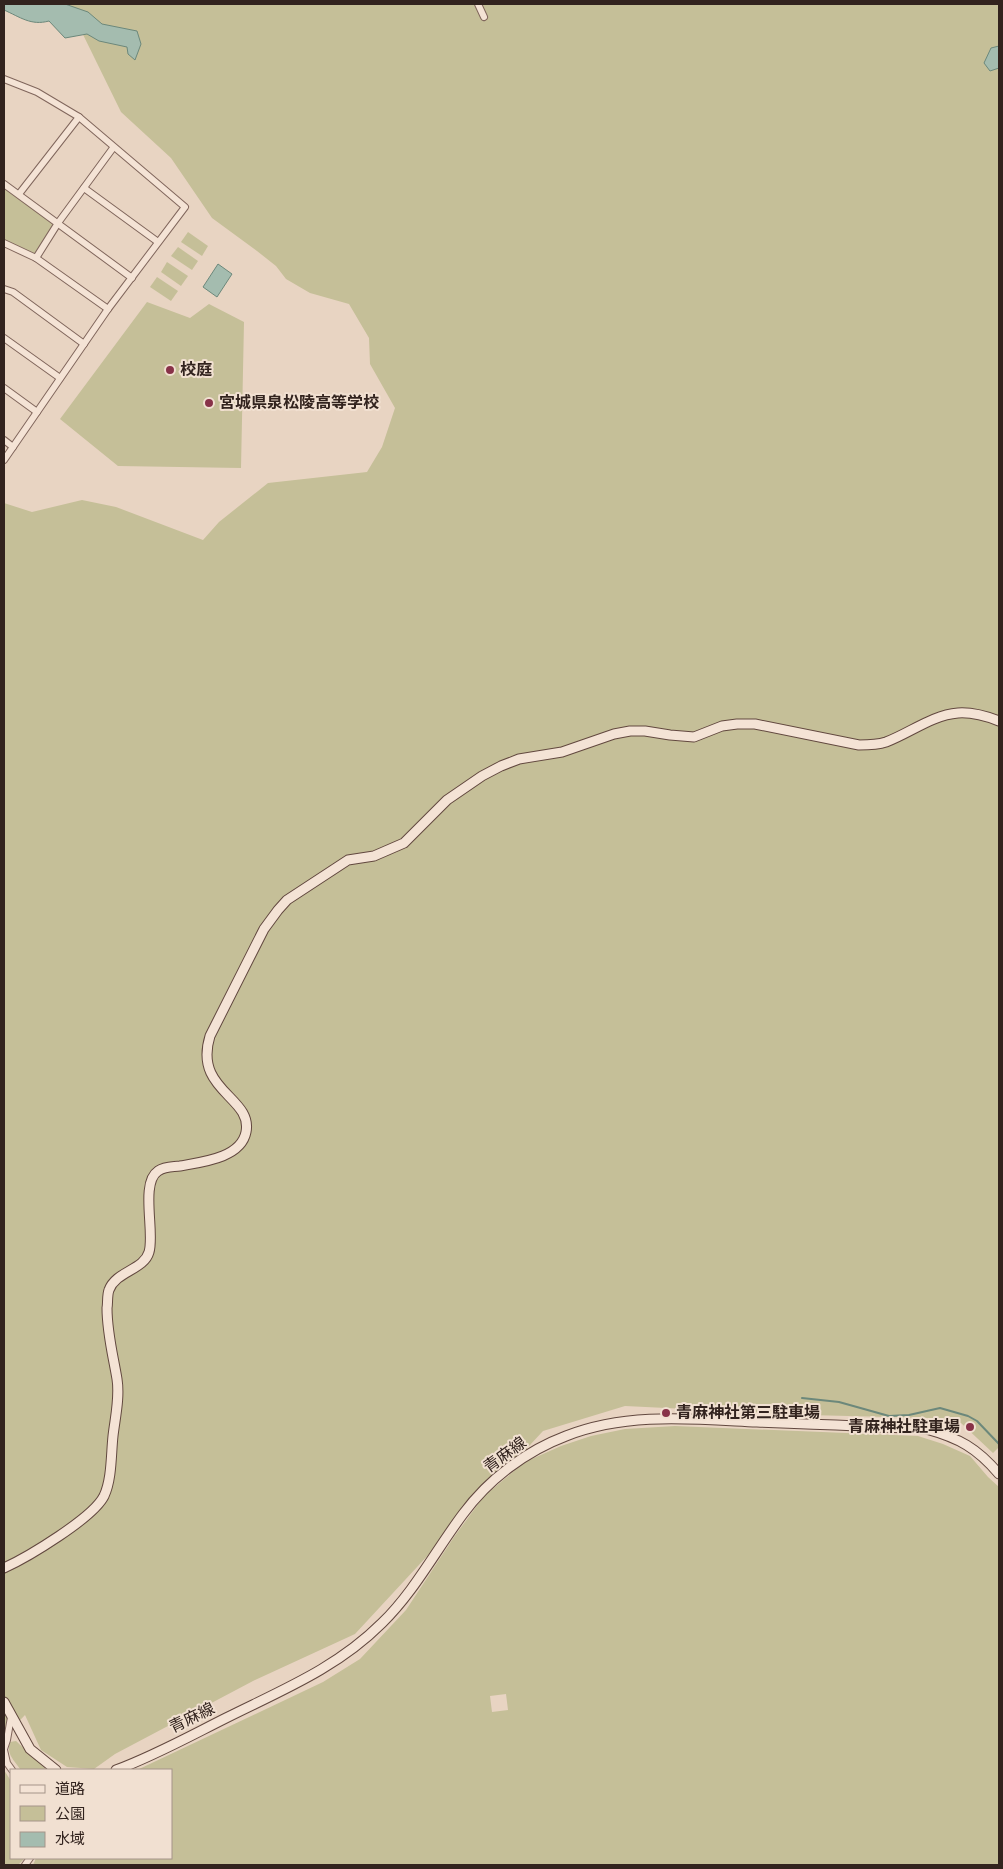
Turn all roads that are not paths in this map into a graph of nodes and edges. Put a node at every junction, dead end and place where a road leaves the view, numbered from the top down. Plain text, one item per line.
1 (478, 4) edge
2 (484, 17) dead end
3 (4, 80) edge
4 (79, 117) junction
5 (114, 148) junction
6 (4, 184) edge
7 (84, 188) junction
8 (19, 194) junction
9 (58, 223) junction
10 (158, 242) junction
11 (4, 243) edge
12 (36, 258) junction
13 (132, 278) junction
14 (4, 289) edge
15 (108, 309) junction
16 (4, 338) edge
17 (84, 344) junction
18 (60, 378) junction
19 (4, 388) edge
20 (37, 412) junction
21 (4, 440) edge
22 (13, 447) junction
23 (4, 460) edge
24 (999, 721) edge
25 (999, 1474) edge
26 (4, 1568) edge
27 (4, 1702) edge
28 (11, 1717) junction
29 (4, 1749) edge
30 (11, 1769) edge
31 (55, 1769) edge
32 (118, 1769) edge

1 - 2 street
3 - 4 street
4 - 5 street
4 - 8 street
5 - 7 street
5 - 10 street
6 - 8 street
7 - 9 street
7 - 10 street
8 - 9 street
9 - 12 street
9 - 13 street
10 - 13 street
11 - 12 street
12 - 15 street
13 - 15 street
14 - 17 street
15 - 17 street
16 - 18 street
17 - 18 street
18 - 20 street
19 - 20 street
20 - 22 street
21 - 22 street
22 - 23 street
24 - 26 street
25 - 32 street, 青麻線
27 - 28 street
28 - 29 street
28 - 31 street
29 - 30 street

